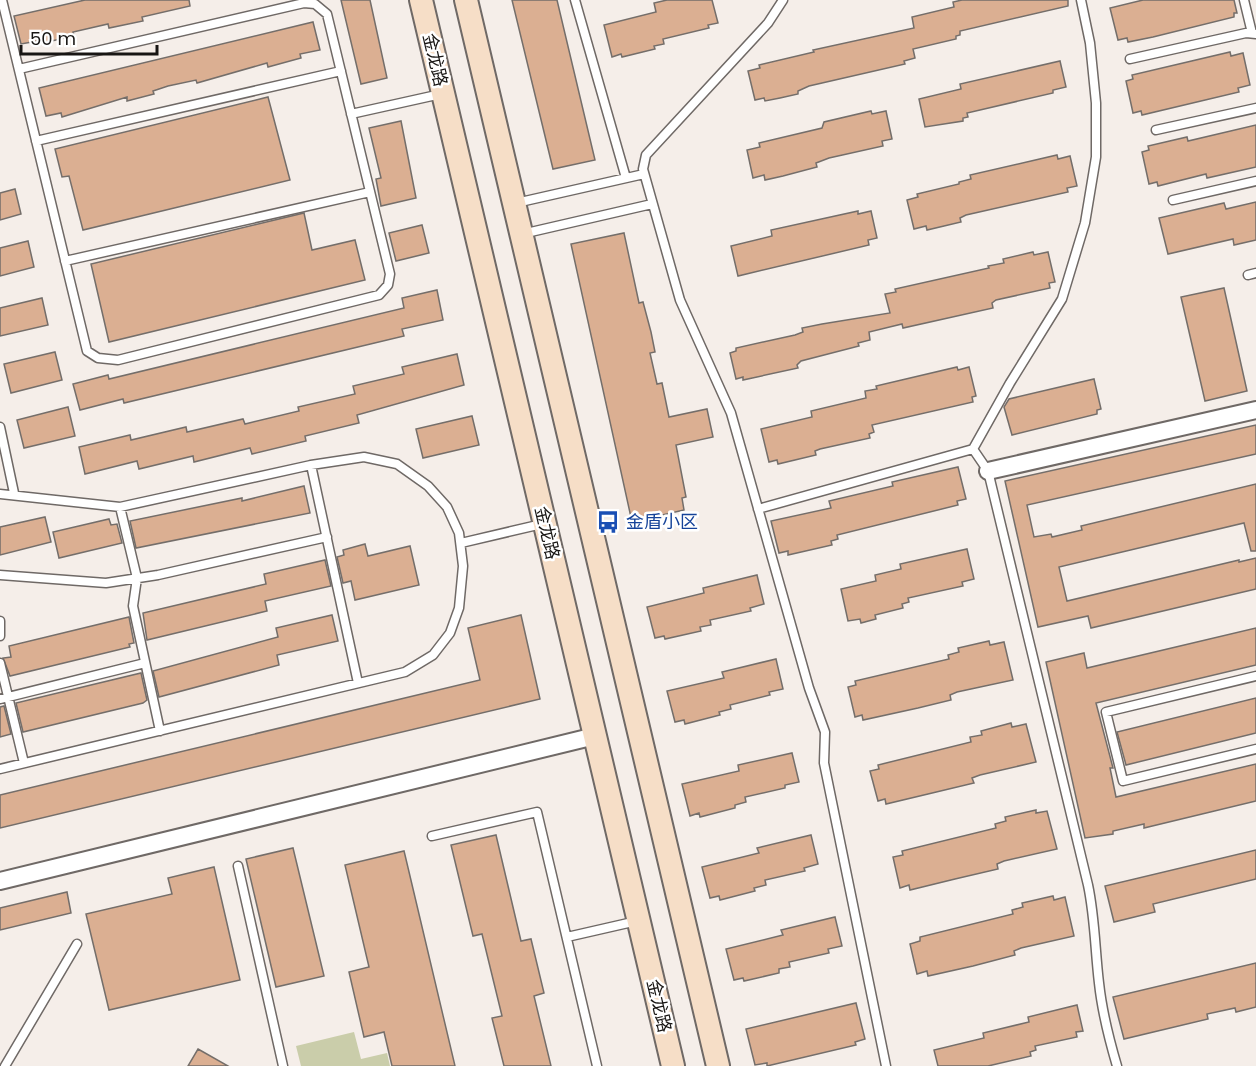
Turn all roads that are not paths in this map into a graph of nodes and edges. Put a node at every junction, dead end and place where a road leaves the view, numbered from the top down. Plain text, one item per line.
1 (2, 0) edge
2 (421, 0) edge
3 (466, 0) edge
4 (575, 0) edge
5 (783, 0) edge
6 (1081, 0) edge
7 (1244, 0) edge
8 (1254, 34) edge
9 (1130, 59) dead end
10 (19, 69) junction
11 (341, 71) junction
12 (443, 93) junction
13 (1256, 108) edge
14 (351, 114) junction
15 (1156, 130) dead end
16 (36, 141) junction
17 (644, 174) junction
18 (626, 178) junction
19 (1256, 181) edge
20 (370, 192) junction
21 (1173, 200) dead end
22 (514, 204) junction
23 (652, 204) junction
24 (521, 234) junction
25 (65, 261) junction
26 (1256, 410) edge
27 (0, 427) edge
28 (973, 449) junction
29 (311, 465) junction
30 (988, 471) junction
31 (14, 493) junction
32 (0, 494) edge
33 (120, 507) junction
34 (758, 509) junction
35 (544, 523) junction
36 (327, 537) junction
37 (461, 543) junction
38 (0, 575) edge
39 (136, 578) junction
40 (0, 621) edge
41 (0, 636) edge
42 (0, 663) edge
43 (145, 663) junction
44 (1256, 676) edge
45 (358, 683) junction
46 (4, 698) edge
47 (160, 731) junction
48 (595, 736) junction
49 (1256, 750) edge
50 (24, 764) junction
51 (0, 769) edge
52 (432, 836) dead end
53 (238, 866) dead end
54 (0, 880) edge
55 (639, 920) junction
56 (567, 937) junction
57 (77, 944) dead end
58 (1117, 1065) edge
59 (5, 1066) edge
60 (283, 1066) edge
61 (597, 1066) edge
62 (673, 1066) edge
63 (718, 1066) edge
64 (886, 1066) edge
65 (1106, 1066) edge

1 - 10 lane
2 - 12 main road, 金龙路
3 - 22 main road
4 - 18 lane
5 - 17 lane
6 - 28 lane
7 - 8 lane
8 - 9 lane
10 - 11 lane
10 - 16 lane
11 - 14 lane
11 - 16 lane
12 - 14 lane
12 - 35 main road, 金龙路
13 - 15 lane
14 - 20 lane
16 - 25 lane
17 - 18 lane
17 - 23 lane
18 - 22 lane
19 - 21 lane
20 - 25 lane
20 - 25 lane
22 - 24 main road
23 - 24 lane
23 - 34 lane
24 - 63 main road
26 - 30 street
27 - 31 lane
28 - 30 lane
28 - 34 lane
29 - 33 lane
29 - 36 lane
29 - 37 lane
30 - 58 lane
31 - 32 lane
31 - 33 lane
33 - 39 lane
34 - 64 lane
35 - 37 lane
35 - 48 main road, 金龙路
36 - 39 lane
36 - 45 lane
37 - 45 lane
38 - 39 lane
39 - 43 lane
40 - 41 lane
42 - 46 lane
43 - 46 lane
43 - 47 lane
44 - 49 lane
45 - 47 lane
46 - 50 lane
47 - 50 lane
48 - 54 street
48 - 55 main road, 金龙路
50 - 51 lane
52 - 56 lane
53 - 60 lane
55 - 56 lane
55 - 62 main road, 金龙路
56 - 61 lane
57 - 59 lane
58 - 65 lane

